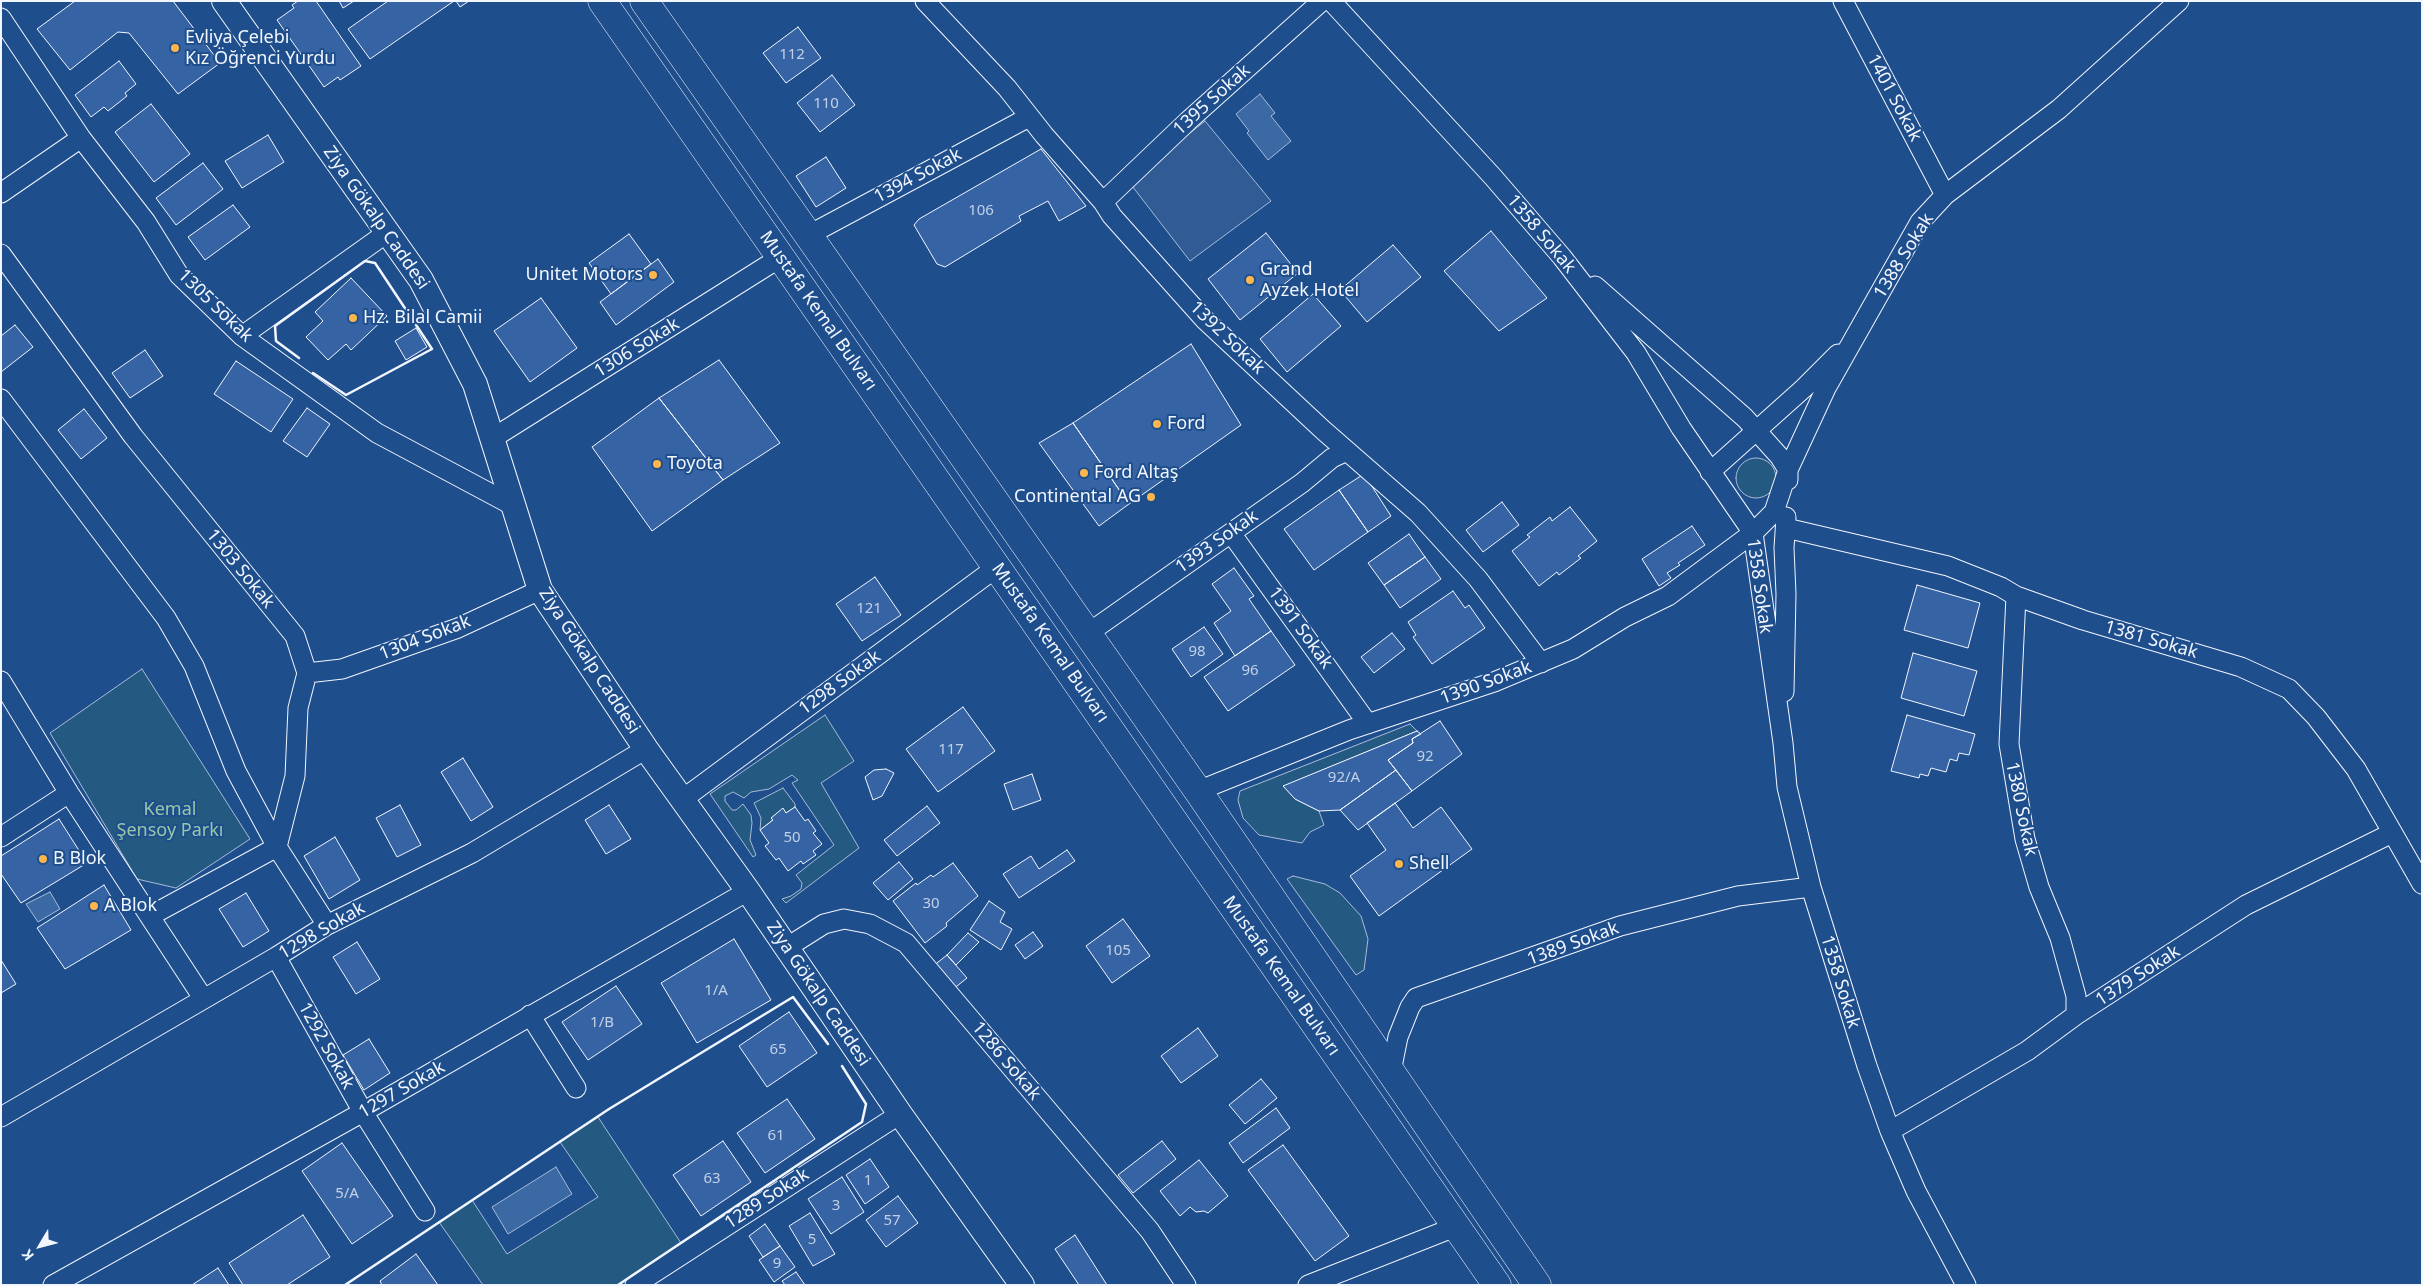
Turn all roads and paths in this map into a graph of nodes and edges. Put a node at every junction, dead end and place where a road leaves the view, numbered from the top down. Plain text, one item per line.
1 (224, 1) edge
2 (602, 1) edge
3 (644, 1) edge
4 (925, 1) edge
5 (1322, 1) edge
6 (1331, 1) edge
7 (1844, 1) edge
8 (2179, 1) edge
9 (1, 18) edge
10 (1029, 117) junction
11 (80, 138) junction
12 (1, 193) edge
13 (1945, 195) junction
14 (1104, 202) junction
15 (388, 232) junction
16 (807, 236) junction
17 (1, 254) edge
18 (781, 257) junction
19 (1562, 257) junction
20 (242, 336) junction
21 (1854, 337) junction
22 (1, 399) edge
23 (1756, 430) junction
24 (494, 438) junction
25 (1347, 450) junction
26 (1788, 470) junction
27 (1710, 472) junction
28 (512, 505) junction
29 (1786, 528) junction
30 (1231, 533) junction
31 (1753, 533) junction
32 (996, 567) junction
33 (540, 590) junction
34 (2016, 596) junction
35 (1087, 634) junction
36 (1541, 663) junction
37 (307, 673) junction
38 (1, 682) edge
39 (1368, 724) junction
40 (1783, 743) junction
41 (646, 749) junction
42 (1198, 791) junction
43 (70, 794) junction
44 (682, 798) junction
45 (2392, 832) junction
46 (1, 836) edge
47 (277, 847) junction
48 (2422, 884) edge
49 (1811, 887) junction
50 (748, 891) junction
51 (150, 916) junction
52 (327, 925) junction
53 (786, 948) junction
54 (276, 957) junction
55 (202, 998) junction
56 (530, 1015) junction
57 (2076, 1015) junction
58 (1391, 1072) junction
59 (576, 1088) dead end
60 (363, 1112) junction
61 (900, 1114) junction
62 (1, 1118) edge
63 (1890, 1130) junction
64 (425, 1211) dead end
65 (1455, 1227) junction
66 (53, 1285) edge
67 (635, 1285) edge
68 (1022, 1285) edge
69 (1186, 1285) edge
70 (1308, 1285) edge
71 (1497, 1285) edge
72 (1537, 1285) edge
73 (1966, 1285) edge

1 - 15 street, Ziya Gökalp Caddesi
2 - 18 highway, Mustafa Kemal Bulvarı
3 - 16 highway, Mustafa Kemal Bulvarı
4 - 10 street, 1392 Sokak
5 - 14 street, 1395 Sokak
6 - 19 street, 1358 Sokak
7 - 13 street, 1401 Sokak
8 - 13 street, 1388 Sokak
9 - 11 street, 1305 Sokak
10 - 14 street, 1392 Sokak
10 - 16 street, 1394 Sokak
11 - 12 street
11 - 20 street, 1305 Sokak
13 - 21 street, 1388 Sokak
14 - 25 street, 1392 Sokak
15 - 20 street
15 - 24 street, Ziya Gökalp Caddesi
16 - 35 highway, Mustafa Kemal Bulvarı
17 - 37 street, 1303 Sokak
18 - 24 street, 1306 Sokak
18 - 32 highway, Mustafa Kemal Bulvarı
19 - 23 street
19 - 27 street, 1358 Sokak
20 - 28 street, 1305 Sokak
21 - 23 street
21 - 26 street, 1388 Sokak
22 - 47 street
23 - 26 street
23 - 27 street
24 - 28 street, Ziya Gökalp Caddesi
25 - 30 street, 1393 Sokak
25 - 36 street, 1392 Sokak
26 - 29 street
26 - 31 street, 1388 Sokak
27 - 31 street, 1358 Sokak
28 - 33 street, Ziya Gökalp Caddesi
29 - 34 street, 1381 Sokak
29 - 40 street
30 - 35 street, 1393 Sokak
30 - 39 street, 1391 Sokak
31 - 36 street, 1390 Sokak
31 - 40 street, 1358 Sokak
32 - 44 street, 1298 Sokak
32 - 65 highway, Mustafa Kemal Bulvarı
33 - 37 street, 1304 Sokak
33 - 41 street, Ziya Gökalp Caddesi
34 - 45 street, 1381 Sokak
34 - 57 street, 1380 Sokak
35 - 42 highway, Mustafa Kemal Bulvarı
36 - 39 street, 1390 Sokak
37 - 47 street
38 - 43 street
39 - 42 street, 1390 Sokak
40 - 49 street, 1358 Sokak
41 - 44 street, Ziya Gökalp Caddesi
41 - 52 street, 1298 Sokak
42 - 58 highway, Mustafa Kemal Bulvarı
43 - 46 street
43 - 51 street
44 - 50 street, Ziya Gökalp Caddesi
45 - 48 street, 1381 Sokak
45 - 57 street, 1379 Sokak
47 - 51 street
47 - 52 street
49 - 58 street, 1389 Sokak
49 - 63 street, 1358 Sokak
50 - 53 street, Ziya Gökalp Caddesi
50 - 56 street, 1297 Sokak
51 - 55 street
52 - 54 street, 1298 Sokak
53 - 61 street, Ziya Gökalp Caddesi
53 - 69 street, 1286 Sokak
54 - 55 street, 1298 Sokak
54 - 60 street, 1292 Sokak
55 - 62 street, 1298 Sokak
56 - 59 street
56 - 60 street, 1297 Sokak
57 - 63 street, 1379 Sokak
58 - 72 highway, Mustafa Kemal Bulvarı
60 - 64 street, 1292 Sokak
60 - 66 street, 1297 Sokak
61 - 67 street, 1289 Sokak
61 - 68 street, Ziya Gökalp Caddesi
63 - 73 street, 1358 Sokak
65 - 70 street
65 - 71 highway, Mustafa Kemal Bulvarı

